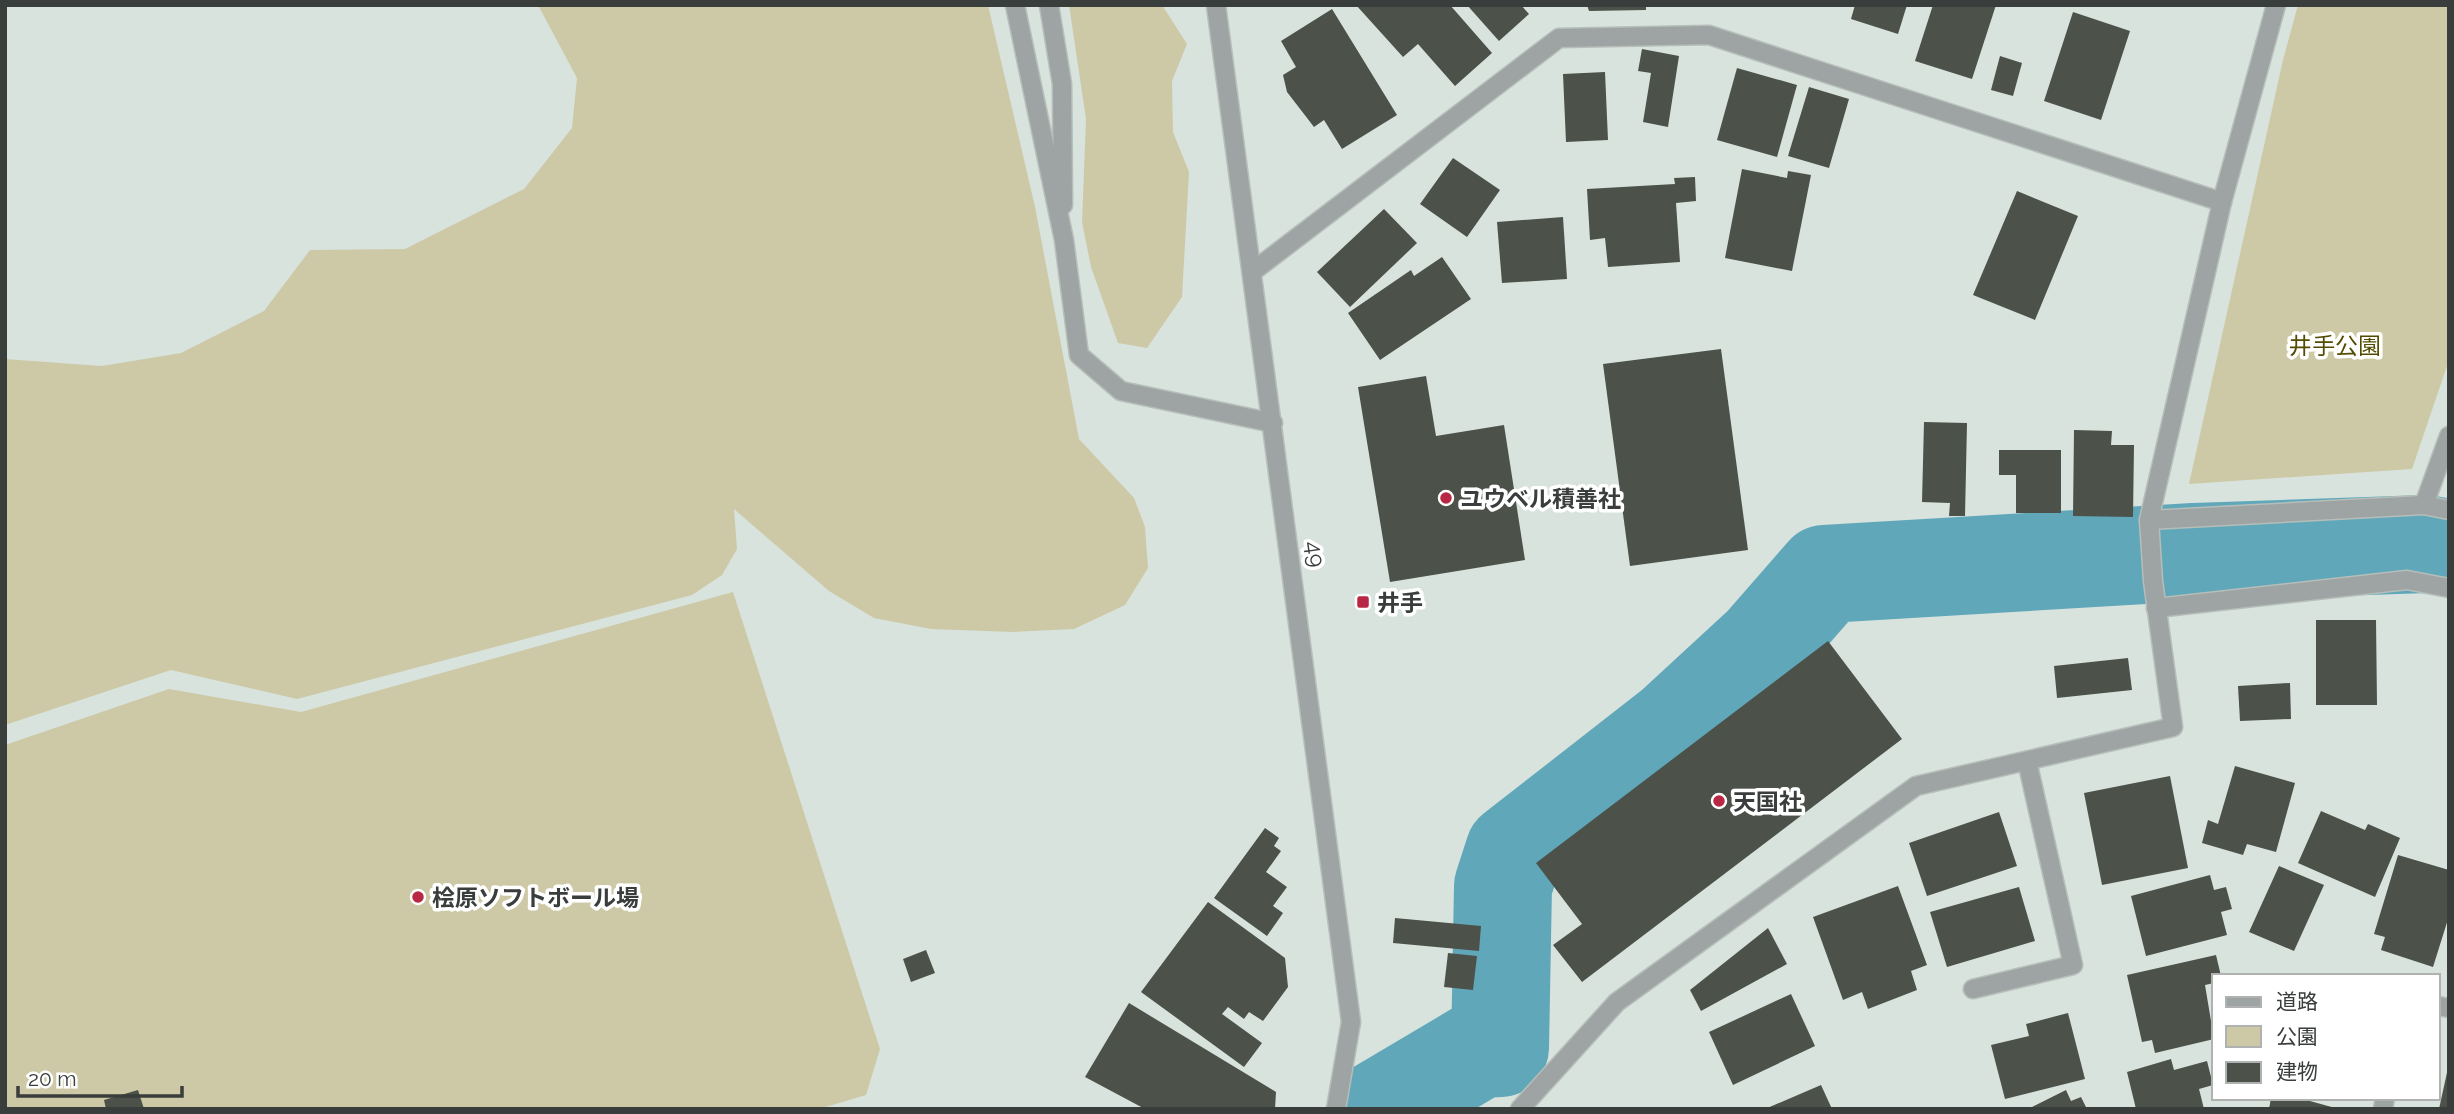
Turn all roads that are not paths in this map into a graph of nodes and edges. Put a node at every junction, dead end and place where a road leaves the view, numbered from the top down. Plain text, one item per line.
1 (1016, 5) edge
2 (1049, 5) edge
3 (1216, 5) edge
4 (2276, 5) edge
5 (2222, 202) junction
6 (1064, 240) junction
7 (1252, 271) junction
8 (1273, 423) junction
9 (2449, 436) edge
10 (2424, 505) junction
11 (2449, 510) edge
12 (2149, 520) junction
13 (2449, 588) edge
14 (2156, 608) junction
15 (2027, 761) junction
16 (1973, 989) dead end
17 (1336, 1109) edge
18 (1520, 1109) edge

1 - 6 street
2 - 6 street
3 - 7 street, 49 / 49
4 - 5 street
5 - 7 street
5 - 12 street
6 - 8 street
7 - 8 street, 49 / 49
8 - 17 street, 49 / 49
9 - 10 street
10 - 11 street
10 - 12 street
12 - 14 street
13 - 14 street
14 - 15 street
15 - 16 street
15 - 18 street

